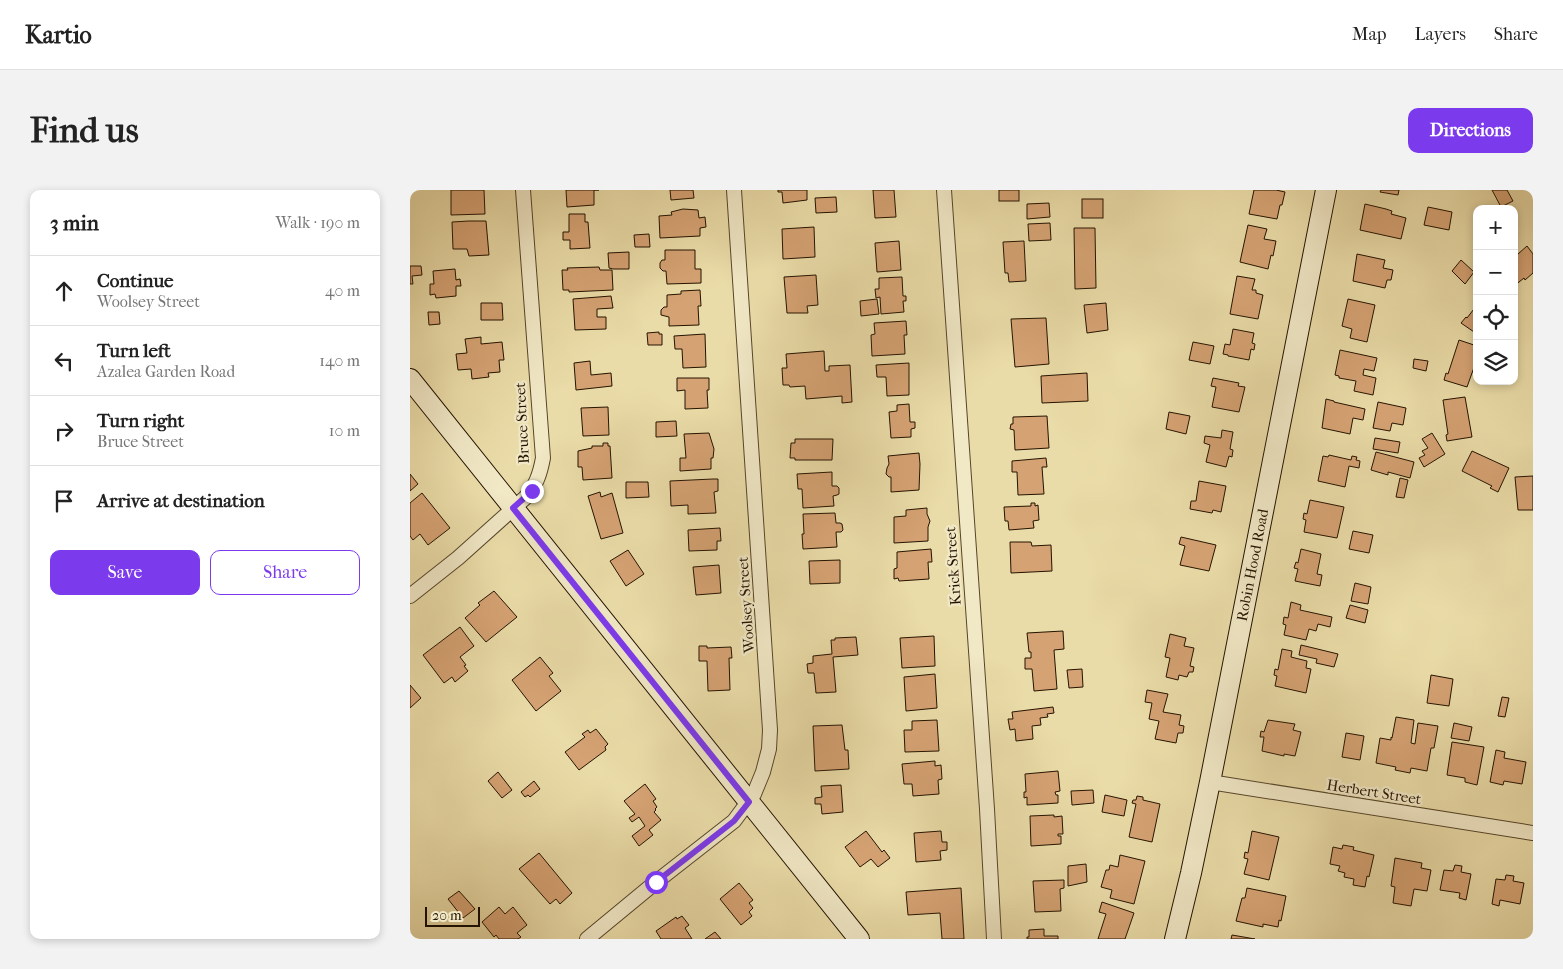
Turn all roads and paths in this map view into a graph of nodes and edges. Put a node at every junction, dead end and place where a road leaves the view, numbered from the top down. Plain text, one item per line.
1 (522, 190) edge
2 (734, 190) edge
3 (944, 190) edge
4 (1326, 190) edge
5 (410, 379) edge
6 (513, 508) junction
7 (410, 596) edge
8 (1210, 782) junction
9 (749, 802) junction
10 (1533, 833) edge
11 (588, 939) edge
12 (859, 939) edge
13 (994, 939) edge
14 (1175, 939) edge

1 - 6 street, Bruce Street
2 - 9 street, Woolsey Street
3 - 13 street, Krick Street
4 - 8 street, Robin Hood Road
5 - 6 street
6 - 7 street, Bruce Street
6 - 9 street
8 - 10 street, Herbert Street
8 - 14 street, Robin Hood Road
9 - 11 street, Woolsey Street
9 - 12 street

